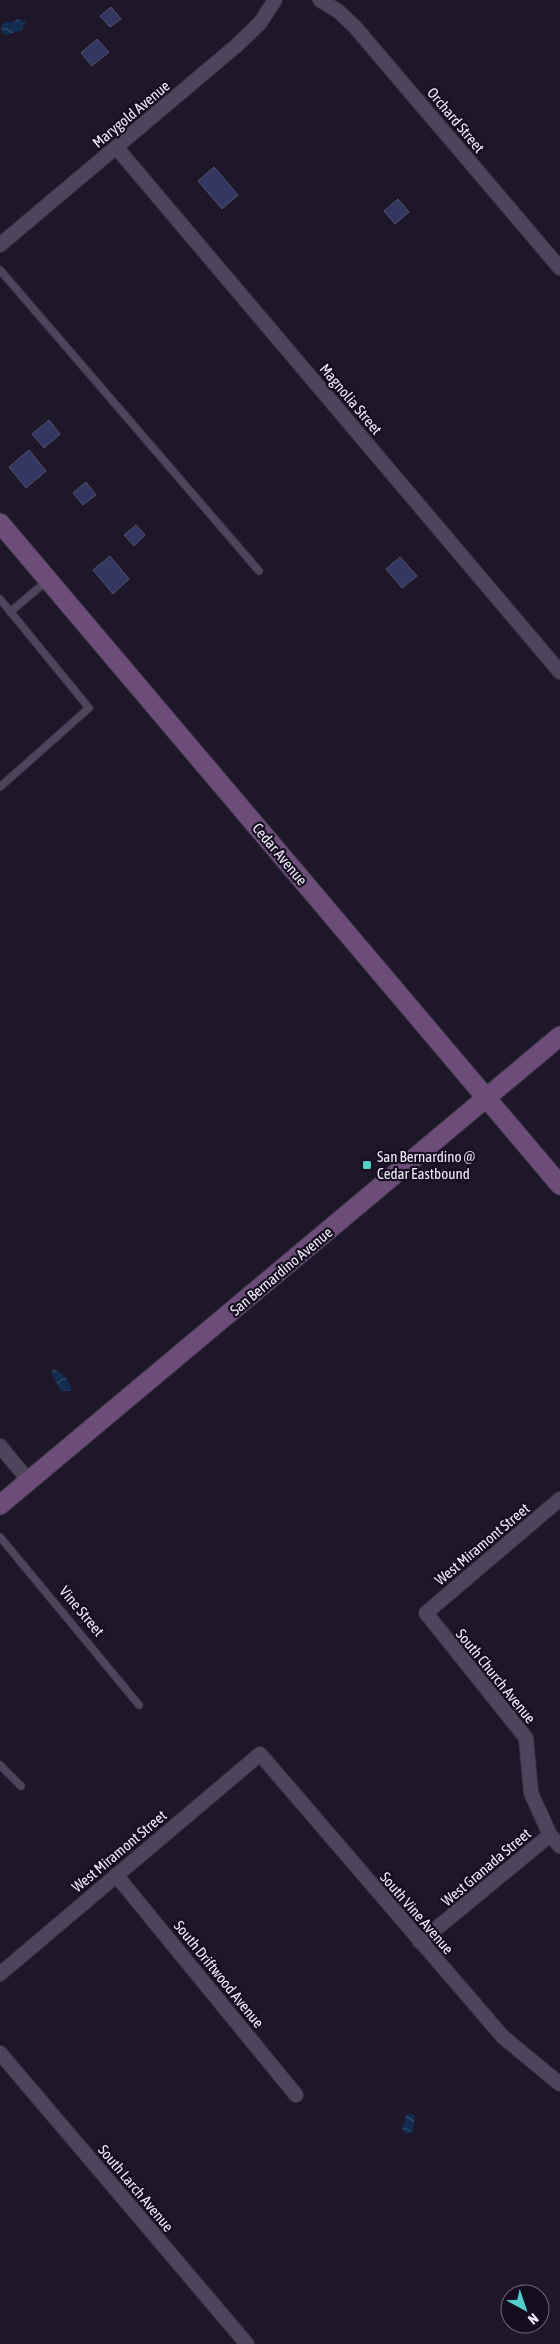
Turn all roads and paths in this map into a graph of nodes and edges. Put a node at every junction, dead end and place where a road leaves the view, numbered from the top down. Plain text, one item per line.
1 (275, 0) edge
2 (320, 0) edge
3 (116, 147) junction
4 (0, 245) edge
5 (560, 268) edge
6 (0, 270) edge
7 (0, 523) edge
8 (260, 571) dead end
9 (48, 580) junction
10 (0, 599) edge
11 (10, 612) junction
12 (560, 672) edge
13 (0, 787) edge
14 (560, 1036) edge
15 (486, 1099) junction
16 (560, 1185) edge
17 (0, 1446) edge
18 (29, 1480) junction
19 (560, 1499) edge
20 (0, 1505) edge
21 (0, 1537) edge
22 (426, 1613) joint
23 (139, 1705) dead end
24 (260, 1754) joint
25 (0, 1765) edge
26 (21, 1786) dead end
27 (550, 1835) junction
28 (560, 1846) edge
29 (116, 1875) junction
30 (420, 1942) junction
31 (0, 1974) edge
32 (0, 2053) edge
33 (560, 2084) edge
34 (296, 2094) dead end
35 (247, 2344) edge

1 - 3 street, Marygold Avenue
2 - 5 street, Orchard Street
3 - 4 street, Marygold Avenue
3 - 12 street, Magnolia Street
6 - 8 lane
7 - 9 main road, Cedar Avenue
9 - 11 lane
9 - 15 main road, Cedar Avenue
10 - 11 lane
11 - 13 lane
14 - 15 main road, San Bernardino Avenue
15 - 16 main road, Cedar Avenue
15 - 18 main road, San Bernardino Avenue
17 - 18 street
18 - 20 main road, San Bernardino Avenue
19 - 22 street, West Miramont Street
21 - 23 lane, Vine Street
22 - 27 street, South Church Avenue
24 - 29 street, West Miramont Street
24 - 30 street, South Vine Avenue
25 - 26 lane
27 - 28 street, South Church Avenue
27 - 30 street, West Granada Street
29 - 31 street, West Miramont Street
29 - 34 street, South Driftwood Avenue
30 - 33 street, South Vine Avenue
32 - 35 street, South Larch Avenue

